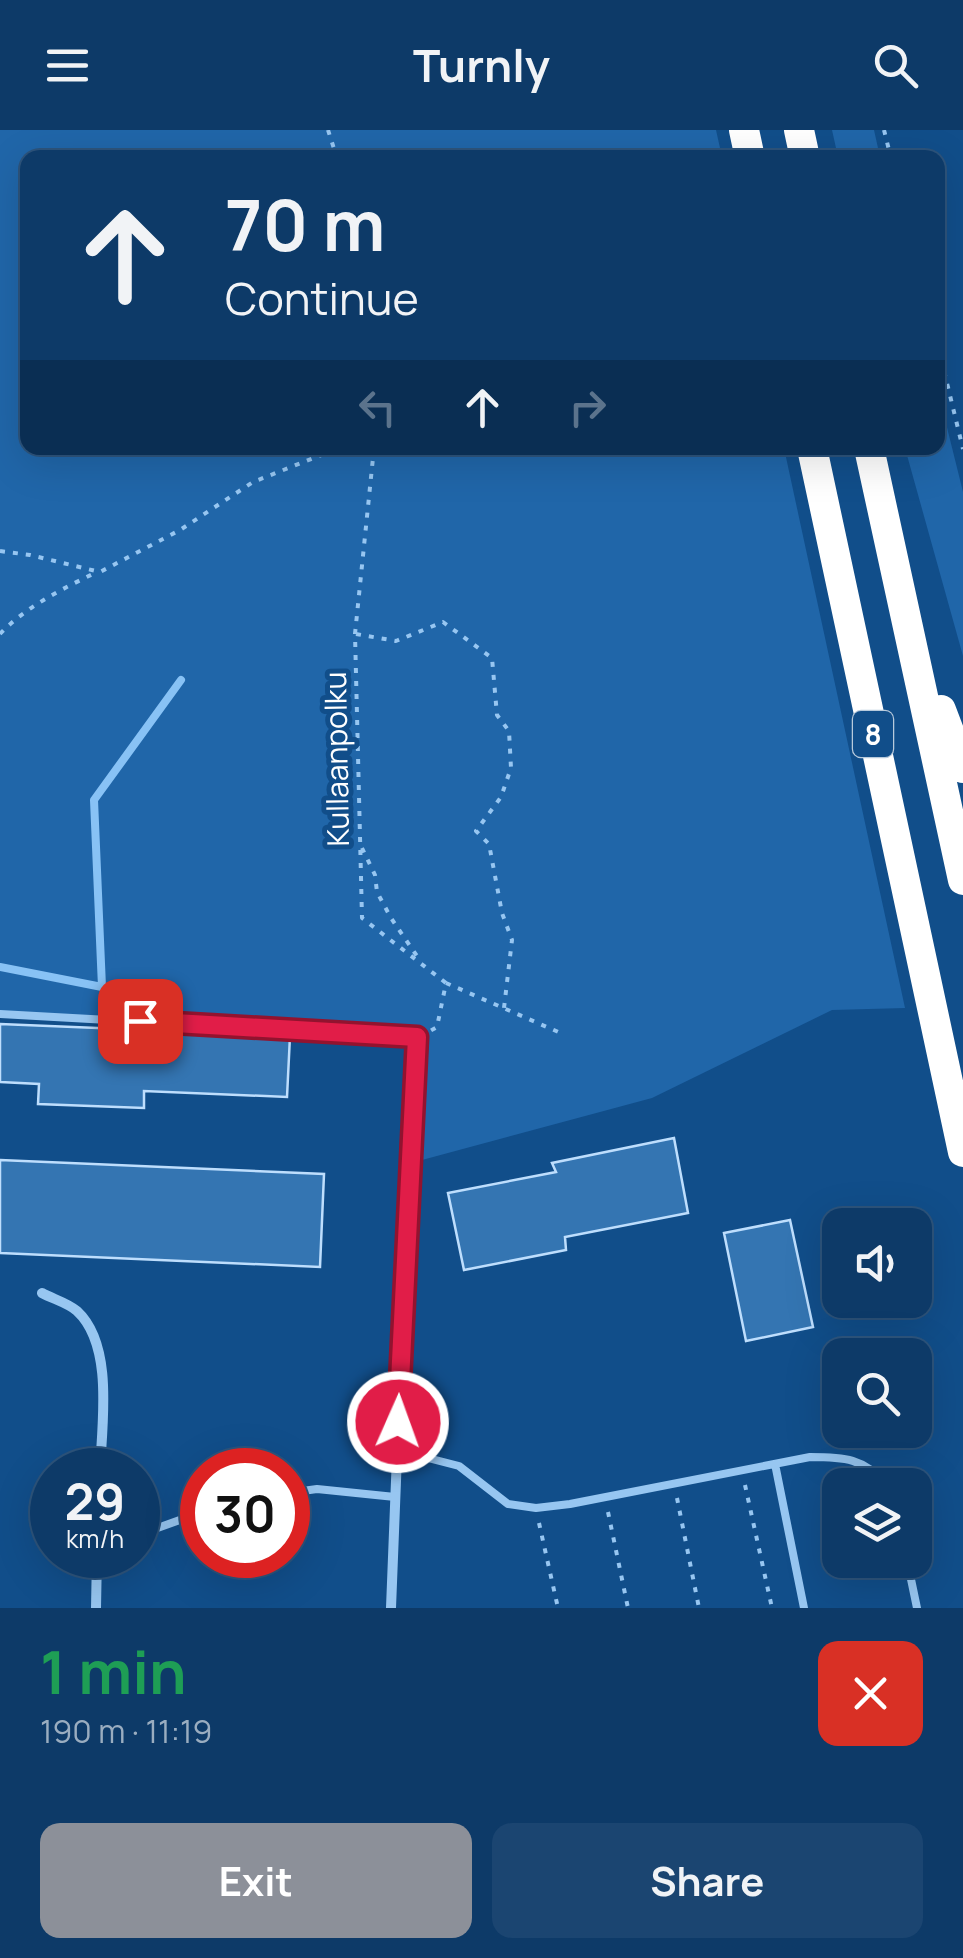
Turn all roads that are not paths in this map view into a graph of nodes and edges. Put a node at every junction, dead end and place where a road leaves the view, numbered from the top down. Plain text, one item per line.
1 (814, 455) edge
2 (870, 455) edge
3 (905, 616) junction
4 (963, 768) edge
5 (963, 880) edge
6 (0, 1014) edge
7 (963, 1152) edge
8 (408, 1176) joint
9 (42, 1294) dead end
10 (101, 1448) edge
11 (397, 1458) junction
12 (775, 1464) junction
13 (867, 1468) edge
14 (310, 1490) edge
15 (396, 1497) junction
16 (97, 1578) edge
17 (910, 1578) edge
18 (96, 1608) edge
19 (391, 1608) edge
20 (804, 1608) edge
21 (917, 1608) edge

1 - 7 highway, 8
2 - 3 highway, 8
3 - 4 highway
3 - 5 highway, 8
6 - 8 lane
8 - 11 street
9 - 10 street
11 - 12 lane
11 - 15 street
12 - 13 lane
12 - 20 lane
14 - 15 lane
15 - 19 street
16 - 18 street
17 - 21 lane

